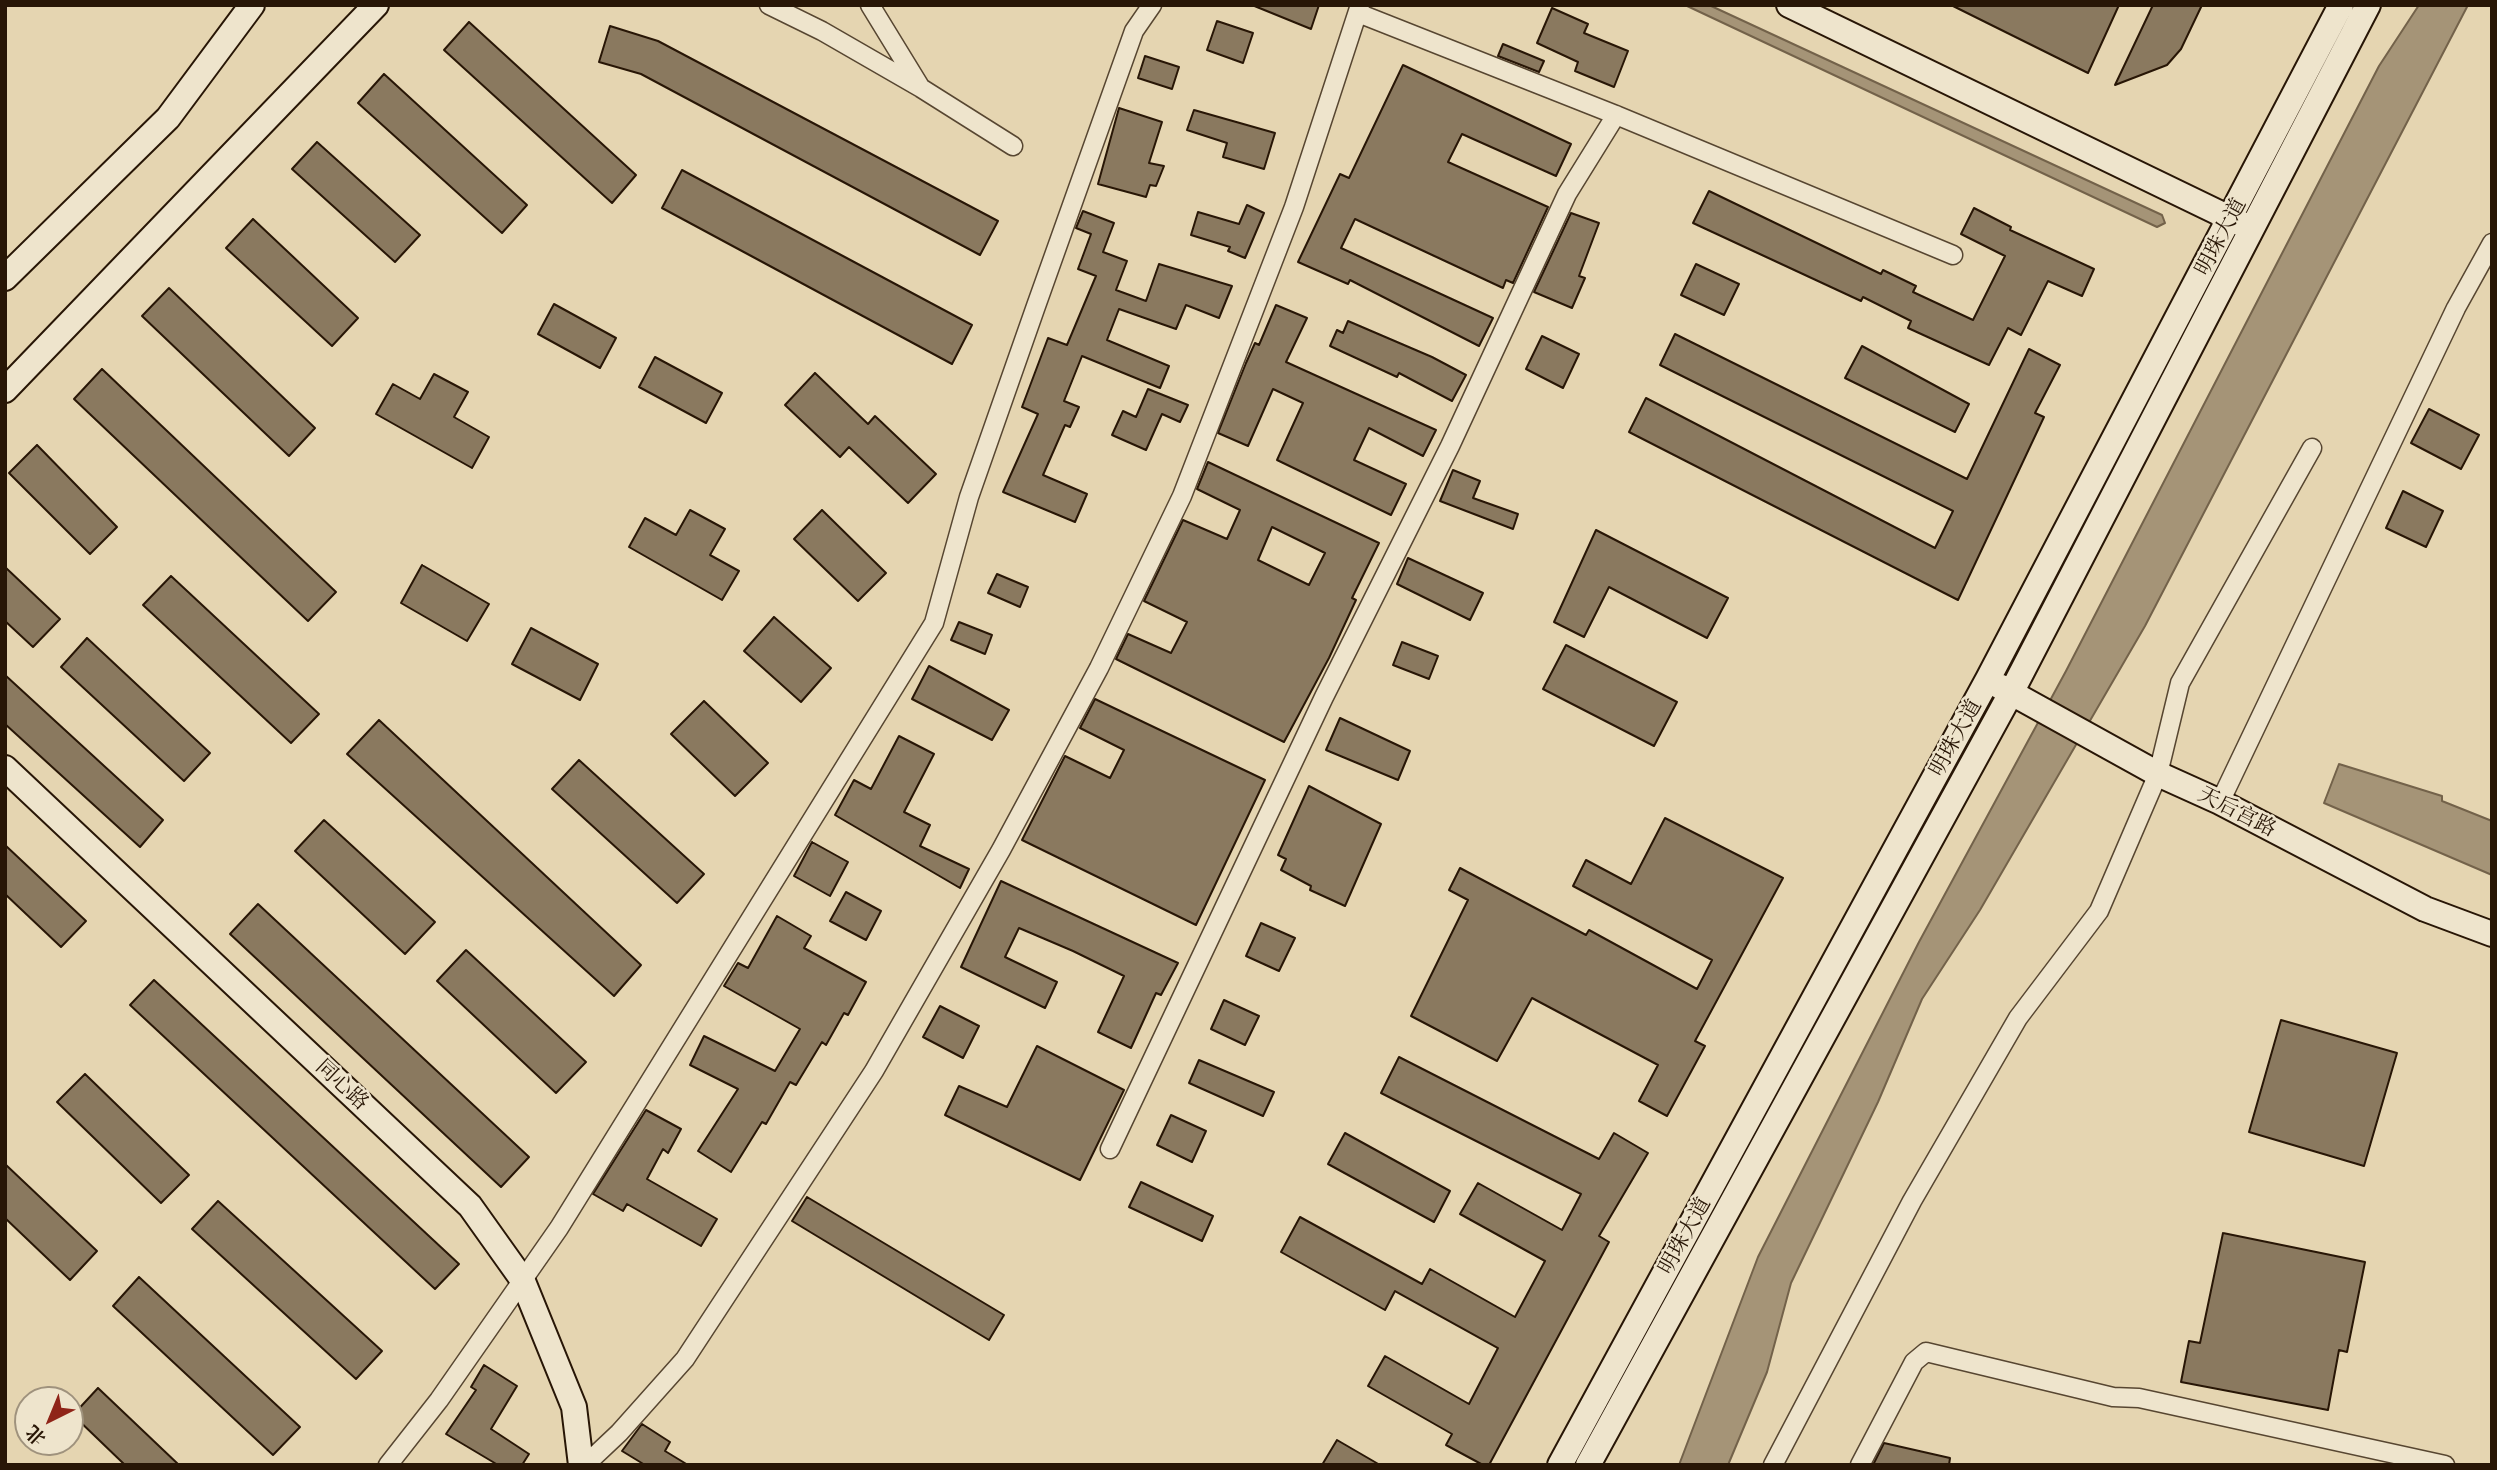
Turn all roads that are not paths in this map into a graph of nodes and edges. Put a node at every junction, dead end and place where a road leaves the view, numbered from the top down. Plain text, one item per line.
1 (252, 5) edge
2 (376, 5) edge
3 (769, 5) edge
4 (870, 5) edge
5 (1152, 5) edge
6 (1789, 5) edge
7 (2341, 5) edge
8 (2368, 5) edge
9 (1359, 9) edge
10 (921, 88) junction
11 (1616, 114) junction
12 (1013, 146) dead end
13 (2231, 219) junction
14 (2253, 229) junction
15 (2492, 243) edge
16 (1953, 255) dead end
17 (5, 278) edge
18 (5, 390) edge
19 (2312, 448) dead end
20 (1988, 679) junction
21 (2019, 698) junction
22 (5, 768) edge
23 (2158, 774) junction
24 (2220, 802) junction
25 (2492, 934) edge
26 (1110, 1149) dead end
27 (522, 1279) junction
28 (388, 1465) edge
29 (583, 1465) edge
30 (1560, 1465) edge
31 (1588, 1465) edge
32 (1773, 1465) edge
33 (1860, 1465) edge
34 (2445, 1465) edge

1 - 17 main road
2 - 18 main road
3 - 10 street
4 - 10 street
5 - 27 street
6 - 13 main road
7 - 13 main road, 明珠大道
8 - 14 main road, 明珠大道
9 - 11 street
9 - 29 street
10 - 12 street
11 - 16 street
11 - 26 street
13 - 14 main road
13 - 20 main road, 明珠大道
14 - 21 main road, 明珠大道
15 - 24 street
19 - 23 street
20 - 21 main road, 天后宫路
20 - 30 main road, 明珠大道
21 - 23 main road, 天后宫路
21 - 31 main road, 明珠大道
22 - 27 main road, 同心路
23 - 24 main road, 天后宫路
23 - 32 street
24 - 25 main road, 天后宫路
27 - 28 street
27 - 29 main road, 同心路
33 - 34 street

